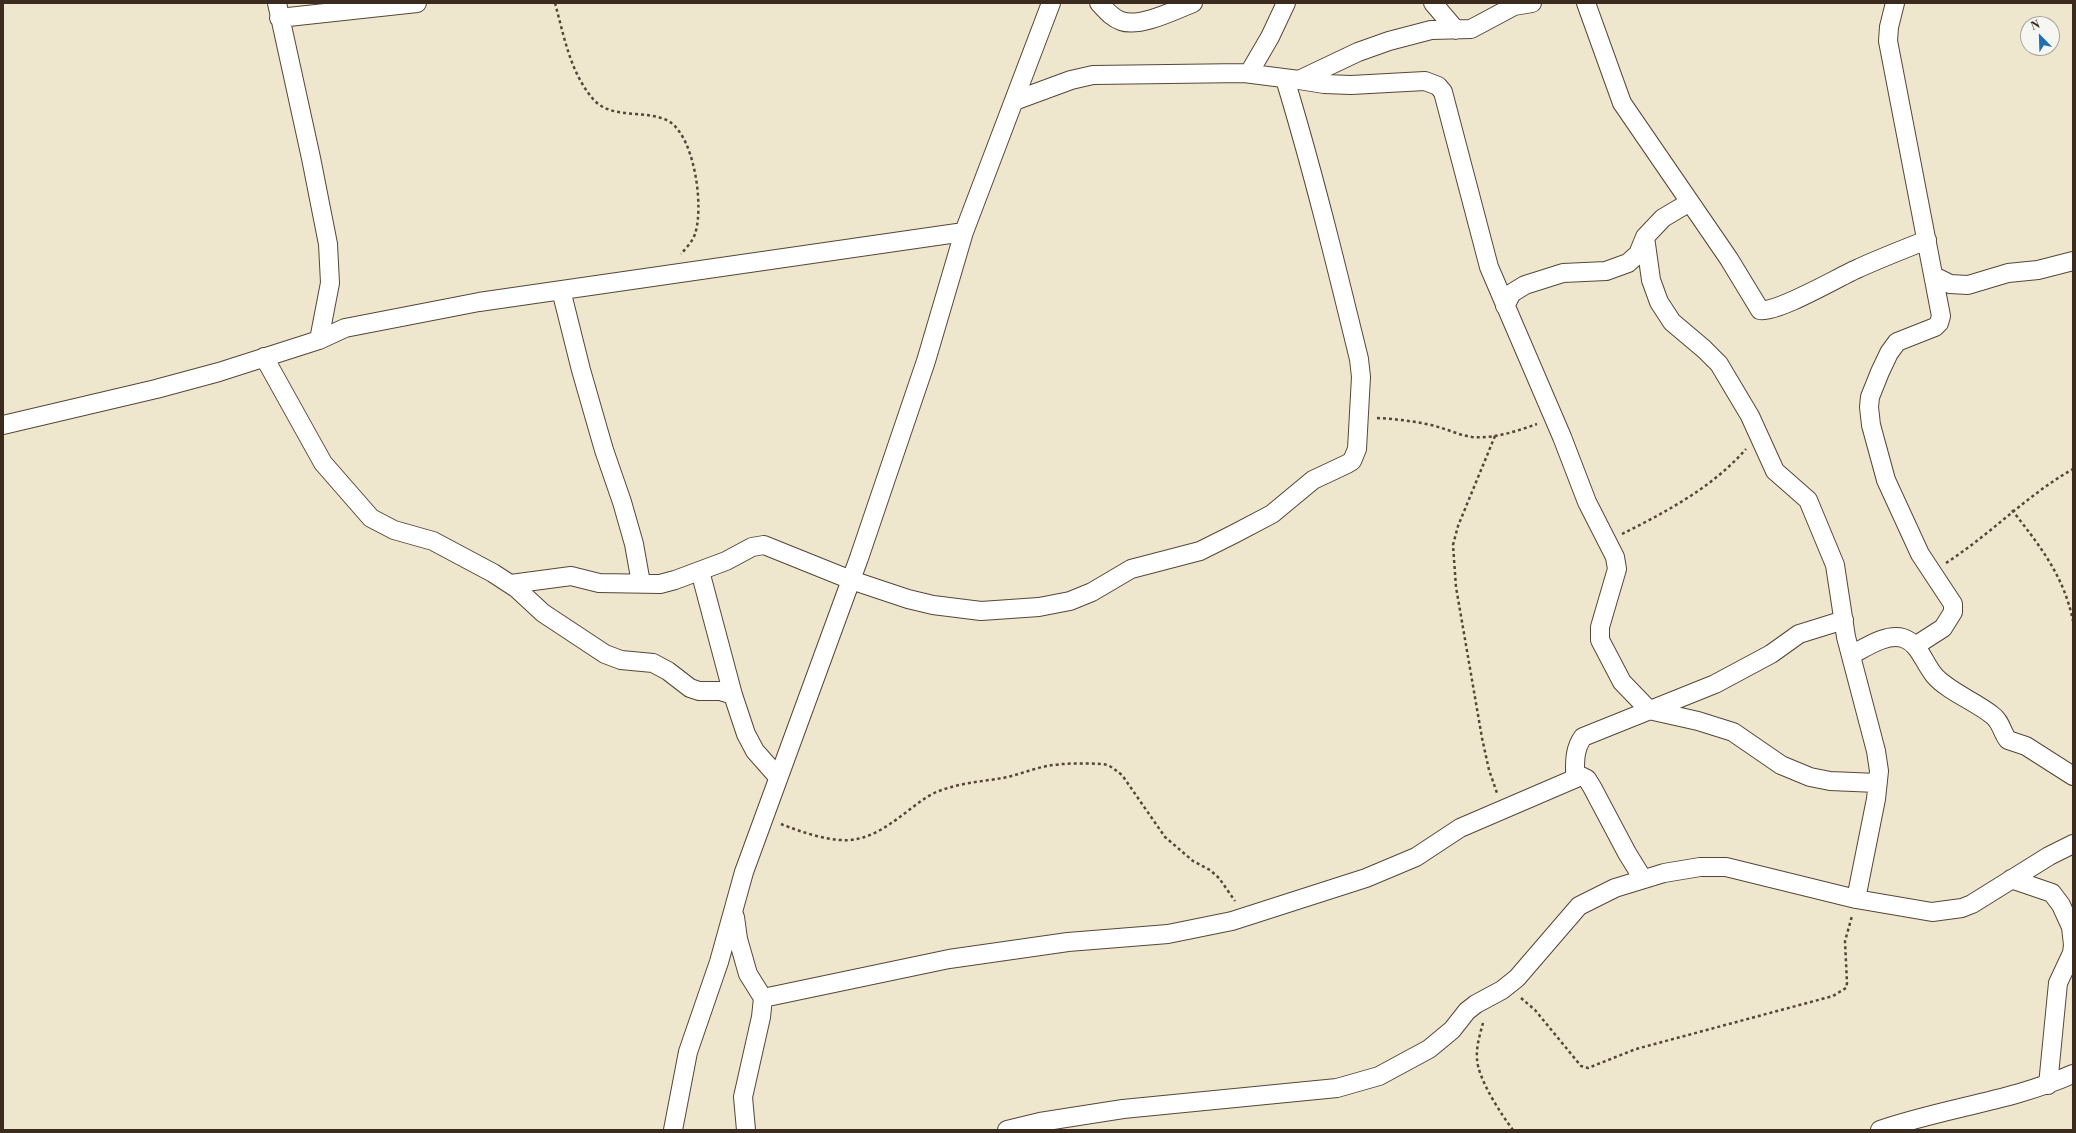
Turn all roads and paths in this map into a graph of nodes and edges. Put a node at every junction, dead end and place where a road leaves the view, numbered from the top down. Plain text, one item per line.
1 (417, 3) edge
2 (555, 3) edge
3 (1051, 3) edge
4 (1099, 3) edge
5 (1193, 3) edge
6 (1286, 3) edge
7 (1433, 3) edge
8 (1532, 3) edge
9 (1586, 3) edge
10 (1895, 3) edge
11 (278, 10) edge
12 (1456, 30) junction
13 (1249, 73) junction
14 (1292, 80) junction
15 (1014, 101) junction
16 (1690, 202) junction
17 (964, 232) junction
18 (1645, 237) junction
19 (1927, 240) junction
20 (2073, 261) edge
21 (663, 275) junction
22 (1934, 276) junction
23 (561, 290) junction
24 (1505, 306) junction
25 (319, 340) junction
26 (264, 357) junction
27 (1358, 416) junction
28 (1554, 418) junction
29 (3, 424) edge
30 (1758, 435) junction
31 (1495, 436) junction
32 (2073, 469) edge
33 (2012, 510) junction
34 (1608, 542) junction
35 (700, 571) junction
36 (1932, 572) junction
37 (851, 580) junction
38 (641, 583) junction
39 (511, 584) junction
40 (1844, 620) junction
41 (2073, 621) edge
42 (1915, 646) junction
43 (1851, 656) junction
44 (733, 695) junction
45 (1649, 710) junction
46 (2073, 776) edge
47 (778, 777) junction
48 (1575, 777) junction
49 (1877, 783) junction
50 (1503, 809) junction
51 (764, 817) junction
52 (2073, 844) edge
53 (1643, 879) junction
54 (2011, 879) junction
55 (1856, 899) junction
56 (733, 909) junction
57 (1246, 916) junction
58 (1495, 994) junction
59 (763, 998) junction
60 (2073, 1074) edge
61 (2048, 1085) junction
62 (1041, 1126) edge
63 (673, 1130) edge
64 (746, 1130) edge
65 (1007, 1130) edge
66 (1513, 1130) edge
67 (1880, 1130) edge

1 - 11 street
2 - 21 path
3 - 15 street
4 - 5 street
6 - 13 street
7 - 12 street
8 - 12 street
9 - 16 street
10 - 19 street
11 - 25 street
12 - 14 street
13 - 14 street
13 - 15 street
14 - 24 street
14 - 27 street
15 - 17 street
16 - 18 street
16 - 19 street
17 - 21 street
17 - 37 street
18 - 24 street
18 - 30 street
19 - 22 street
20 - 22 street
21 - 23 street
22 - 36 street
23 - 25 street
23 - 38 street
24 - 28 street
25 - 26 street
26 - 29 street
26 - 39 street
27 - 31 path
27 - 37 street
28 - 31 path
28 - 34 street
30 - 34 path
30 - 40 street
31 - 50 path
32 - 33 path
33 - 36 path
33 - 41 path
34 - 45 street
35 - 37 street
35 - 38 street
35 - 44 street
36 - 42 street
37 - 47 street
38 - 39 street
39 - 44 street
40 - 43 street
40 - 45 street
42 - 43 street
42 - 46 street
43 - 49 street
44 - 47 street
45 - 48 street
45 - 49 street
47 - 51 street
48 - 50 street
48 - 53 street
49 - 55 street
50 - 57 street
51 - 56 street
51 - 57 path
52 - 54 street
53 - 55 street
53 - 58 street
54 - 55 street
54 - 61 street
55 - 58 path
56 - 59 street
56 - 63 street
57 - 59 street
58 - 62 street
58 - 66 path
59 - 64 street
60 - 61 street
61 - 67 street
62 - 65 street

